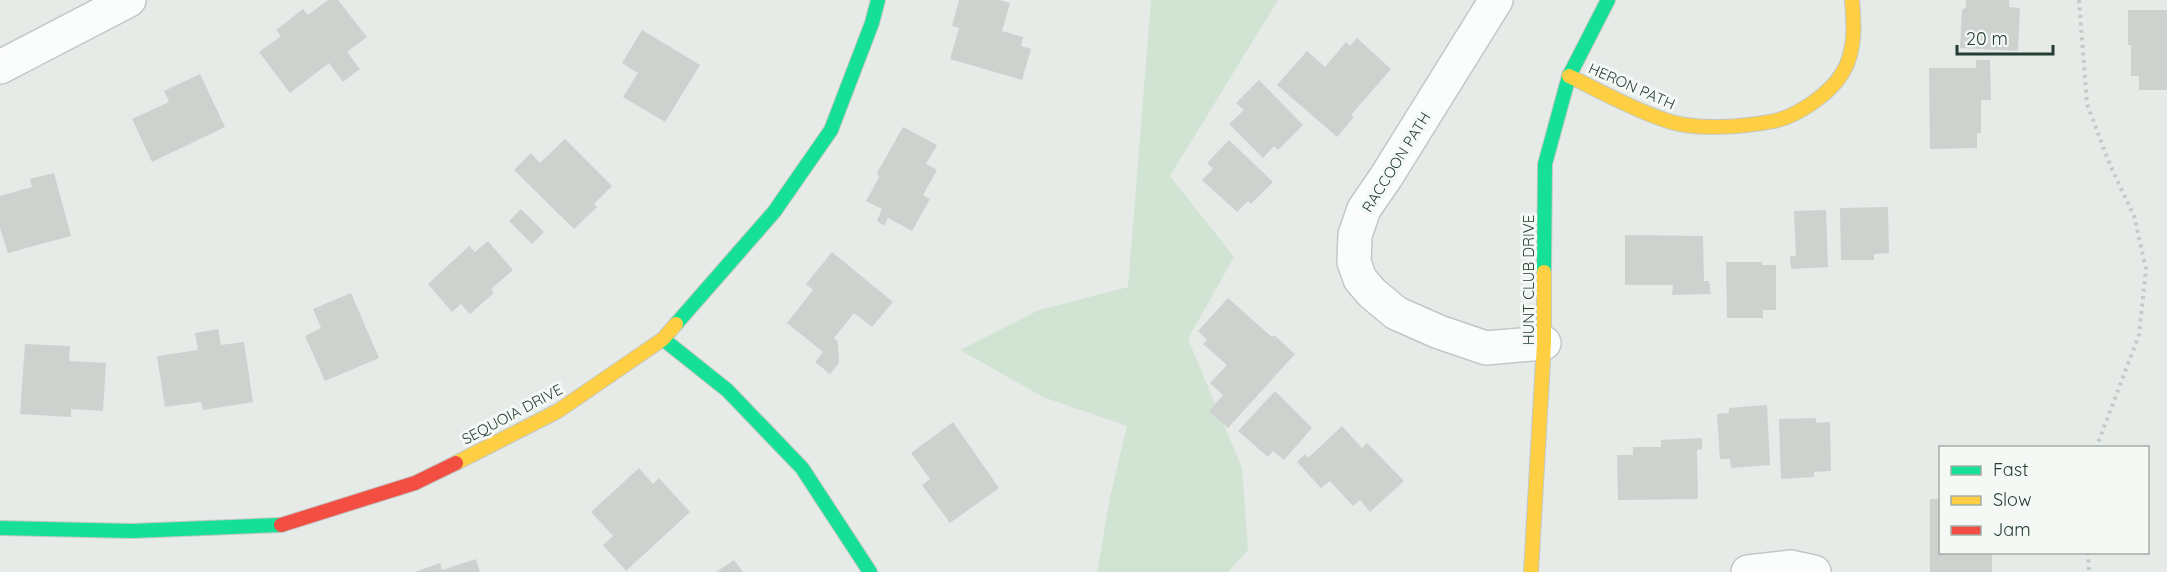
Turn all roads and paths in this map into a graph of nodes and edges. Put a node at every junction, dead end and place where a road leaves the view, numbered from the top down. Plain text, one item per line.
1 (129, 0) edge
2 (878, 0) edge
3 (1496, 0) edge
4 (1608, 0) edge
5 (1852, 0) edge
6 (2079, 0) edge
7 (0, 67) edge
8 (1569, 76) junction
9 (663, 339) junction
10 (1544, 343) junction
11 (2096, 446) edge
12 (0, 528) edge
13 (2088, 554) edge
14 (870, 572) edge
15 (1531, 572) edge
16 (1748, 572) edge
17 (1814, 572) edge
18 (2089, 572) edge

1 - 7 street
2 - 9 street, SEQUOIA DRIVE
3 - 10 street, RACCOON PATH
4 - 8 street, HUNT CLUB DRIVE
5 - 8 street, HERON PATH
6 - 11 path
8 - 10 street, HUNT CLUB DRIVE
9 - 12 street, SEQUOIA DRIVE
9 - 14 street
10 - 15 street, HUNT CLUB DRIVE
13 - 18 path
16 - 17 street

